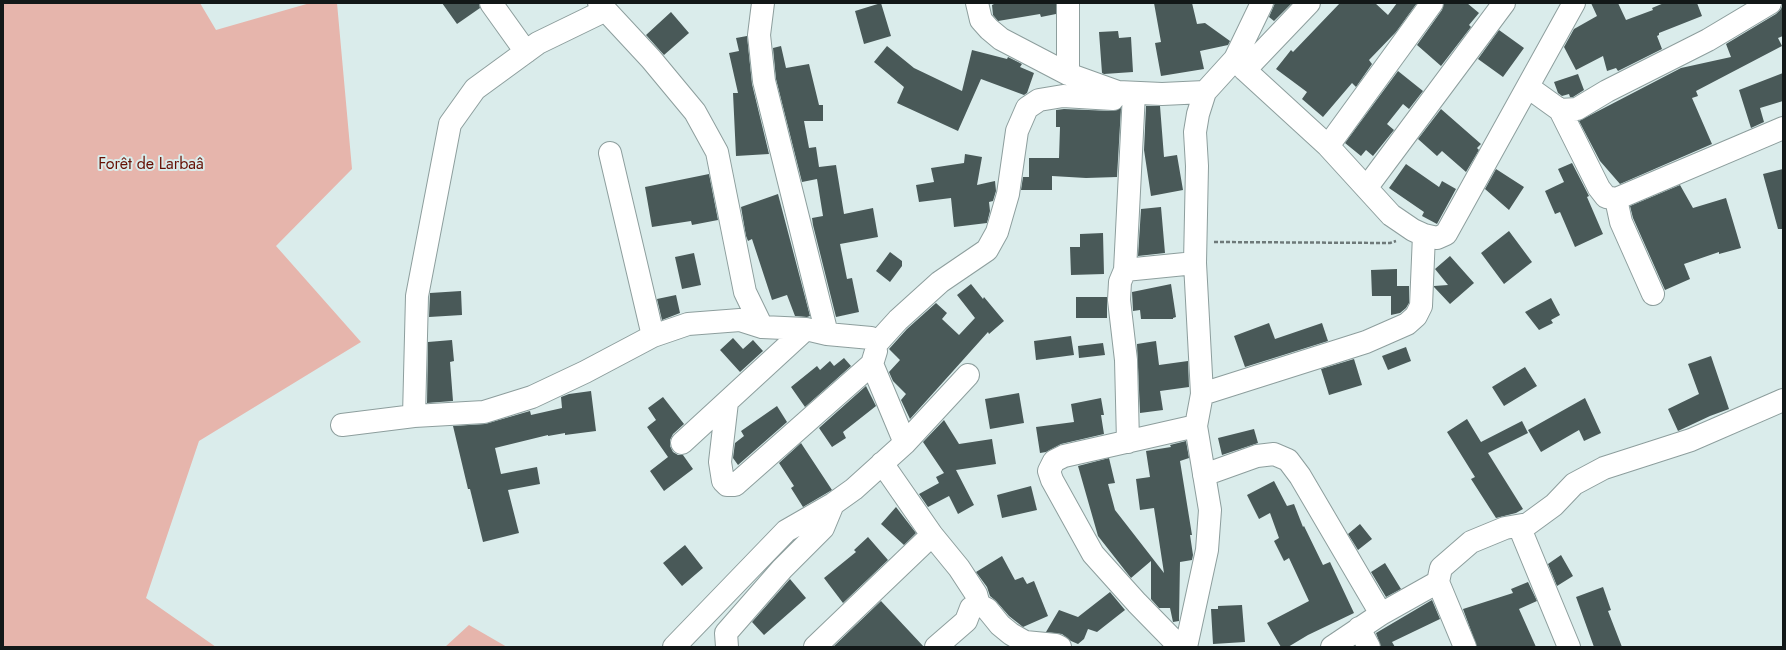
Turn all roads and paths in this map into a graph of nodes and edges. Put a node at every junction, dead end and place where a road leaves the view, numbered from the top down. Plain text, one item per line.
1 (491, 3) edge
2 (763, 3) edge
3 (977, 3) edge
4 (1068, 3) edge
5 (1262, 3) edge
6 (1309, 3) edge
7 (1432, 3) edge
8 (1504, 3) edge
9 (1574, 3) edge
10 (1770, 3) edge
11 (602, 7) edge
12 (526, 52) junction
13 (1240, 65) junction
14 (1068, 74) junction
15 (1528, 87) junction
16 (1126, 92) junction
17 (1205, 92) junction
18 (1560, 110) junction
19 (1783, 128) edge
20 (1328, 146) junction
21 (610, 153) dead end
22 (1367, 187) junction
23 (1616, 199) junction
24 (1424, 236) junction
25 (1397, 241) dead end
26 (1196, 253) junction
27 (1125, 270) junction
28 (1653, 294) dead end
29 (762, 327) junction
30 (806, 329) junction
31 (827, 334) junction
32 (653, 336) junction
33 (878, 342) junction
34 (872, 364) junction
35 (968, 375) dead end
36 (1202, 394) junction
37 (1783, 400) edge
38 (726, 402) junction
39 (414, 416) junction
40 (342, 425) dead end
41 (1196, 426) junction
42 (1128, 442) junction
43 (682, 443) dead end
44 (905, 443) junction
45 (882, 463) junction
46 (1204, 474) junction
47 (833, 504) junction
48 (1519, 526) junction
49 (932, 535) junction
50 (1438, 582) junction
51 (979, 605) junction
52 (1380, 614) junction
53 (1359, 628) junction
54 (674, 647) edge
55 (727, 647) edge
56 (815, 647) edge
57 (936, 647) edge
58 (1060, 647) edge
59 (1180, 647) edge
60 (1186, 647) edge
61 (1332, 647) edge
62 (1369, 647) edge
63 (1465, 647) edge
64 (1569, 647) edge

1 - 12 street
2 - 31 street
3 - 14 street
4 - 14 street
5 - 13 street
6 - 13 street
7 - 20 street
8 - 22 street
9 - 15 street
10 - 18 street
11 - 12 street
11 - 29 street
12 - 39 street
13 - 17 street
13 - 20 street
14 - 16 street
15 - 18 street
15 - 24 street
16 - 17 street
16 - 27 street
16 - 33 street
17 - 26 street
18 - 23 street
19 - 23 street
20 - 22 street
21 - 32 street
22 - 24 street
23 - 28 street
24 - 36 street
25 - 26 path
26 - 27 street
26 - 36 street
27 - 42 street
29 - 30 street
29 - 32 street
30 - 31 street
30 - 38 street
31 - 33 street
32 - 39 street
33 - 34 street
34 - 38 street
34 - 44 street
35 - 44 street
36 - 41 street
37 - 48 street
38 - 43 street
39 - 40 street
41 - 42 street
41 - 46 street
42 - 59 street
44 - 45 street
45 - 47 street
45 - 49 street
46 - 52 street
46 - 60 street
47 - 54 street
47 - 55 street
48 - 50 street
48 - 64 street
49 - 51 street
49 - 56 street
50 - 52 street
50 - 63 street
51 - 57 street
51 - 58 street
52 - 53 street
53 - 61 street
53 - 62 street

